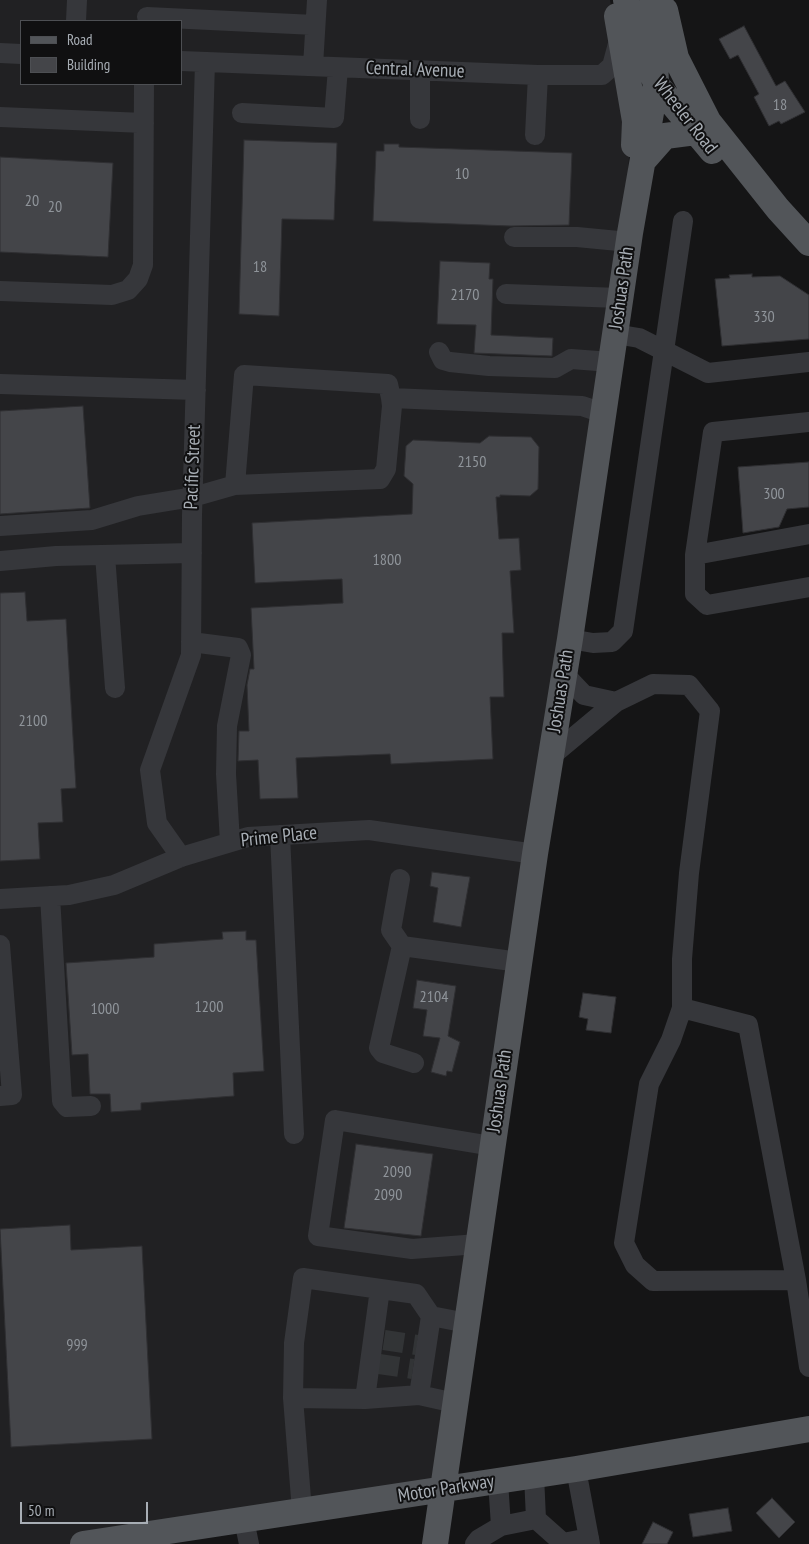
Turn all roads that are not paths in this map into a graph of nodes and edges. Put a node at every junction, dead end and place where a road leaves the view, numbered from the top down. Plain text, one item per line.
1 (77, 0) edge
2 (317, 0) edge
3 (615, 0) edge
4 (626, 0) edge
5 (653, 0) edge
6 (662, 0) edge
7 (147, 13) edge
8 (76, 20) edge
9 (315, 25) junction
10 (621, 33) junction
11 (0, 53) edge
12 (20, 54) edge
13 (182, 61) edge
14 (205, 62) junction
15 (313, 66) junction
16 (338, 68) junction
17 (420, 71) junction
18 (538, 75) junction
19 (656, 84) junction
20 (144, 85) edge
21 (242, 113) dead end
22 (0, 117) edge
23 (420, 119) dead end
24 (144, 123) junction
25 (696, 132) junction
26 (535, 135) dead end
27 (643, 161) junction
28 (778, 209) junction
29 (683, 221) dead end
30 (514, 237) dead end
31 (629, 237) junction
32 (809, 243) edge
33 (0, 291) edge
34 (506, 294) dead end
35 (620, 298) junction
36 (615, 334) junction
37 (665, 351) junction
38 (439, 352) dead end
39 (611, 362) junction
40 (809, 362) edge
41 (0, 384) edge
42 (196, 390) junction
43 (391, 398) junction
44 (603, 413) junction
45 (809, 422) edge
46 (235, 485) junction
47 (193, 497) junction
48 (0, 526) edge
49 (809, 534) edge
50 (192, 553) junction
51 (105, 555) junction
52 (694, 556) junction
53 (0, 560) edge
54 (809, 587) edge
55 (570, 639) junction
56 (191, 642) junction
57 (564, 674) junction
58 (114, 688) dead end
59 (616, 702) junction
60 (550, 757) junction
61 (280, 835) junction
62 (230, 842) junction
63 (535, 854) junction
64 (181, 857) junction
65 (400, 879) dead end
66 (50, 896) junction
67 (0, 899) edge
68 (0, 945) edge
69 (402, 946) junction
70 (519, 962) junction
71 (682, 1008) junction
72 (414, 1063) dead end
73 (0, 1096) edge
74 (90, 1106) dead end
75 (294, 1134) dead end
76 (492, 1146) junction
77 (478, 1244) junction
78 (796, 1280) junction
79 (380, 1289) junction
80 (431, 1316) junction
81 (467, 1323) junction
82 (809, 1366) edge
83 (419, 1395) junction
84 (293, 1398) junction
85 (364, 1399) junction
86 (455, 1403) junction
87 (809, 1429) edge
88 (576, 1469) junction
89 (534, 1475) junction
90 (498, 1481) junction
91 (442, 1490) junction
92 (302, 1511) junction
93 (536, 1519) junction
94 (501, 1526) junction
95 (246, 1532) edge
96 (590, 1541) edge
97 (83, 1544) edge
98 (435, 1544) edge
99 (475, 1544) edge

1 - 8 street
2 - 9 street
3 - 10 main road, Joshuas Path
4 - 19 main road, Wheeler Road
5 - 19 main road, Joshuas Path
6 - 28 main road, Wheeler Road
7 - 9 street
9 - 15 street
10 - 18 street, Central Avenue
10 - 31 main road, Joshuas Path
11 - 12 street
13 - 14 street, Central Avenue
14 - 15 street, Central Avenue
14 - 42 street, Pacific Street
15 - 16 street, Central Avenue
16 - 17 street, Central Avenue
16 - 21 street
17 - 18 street, Central Avenue
17 - 23 street
18 - 26 street
19 - 25 main road, Wheeler Road
19 - 27 main road, Joshuas Path
20 - 24 street
22 - 24 street
24 - 33 street
25 - 27 main road
25 - 28 main road, Wheeler Road
27 - 31 main road, Joshuas Path
28 - 32 main road, Wheeler Road
29 - 37 street, Joshuas Path
30 - 31 street
31 - 35 main road, Joshuas Path
34 - 35 street
35 - 36 main road, Joshuas Path
36 - 37 street
36 - 39 main road, Joshuas Path
37 - 40 street
37 - 55 street, Joshuas Path
38 - 39 street
39 - 44 main road, Joshuas Path
41 - 42 street
42 - 47 street, Pacific Street
43 - 44 street
43 - 46 street
43 - 46 street
44 - 55 main road, Joshuas Path
45 - 52 street
46 - 47 street
47 - 48 street
47 - 50 street, Pacific Street
49 - 52 street
50 - 51 street
50 - 56 street, Pacific Street
51 - 53 street
51 - 58 street
52 - 54 street
55 - 57 main road, Joshuas Path
56 - 62 street
56 - 64 street, Pacific Street
57 - 59 street
57 - 60 main road, Joshuas Path
59 - 60 street
59 - 71 street
60 - 63 main road, Joshuas Path
61 - 62 street, Prime Place
61 - 63 street, Prime Place
61 - 75 street
62 - 64 street, Prime Place
63 - 70 main road, Joshuas Path
64 - 66 street, Prime Place
65 - 69 street
66 - 67 street, Prime Place
66 - 74 street
68 - 73 street
69 - 70 street
69 - 72 street
70 - 76 main road, Joshuas Path
71 - 78 street
71 - 78 street
76 - 77 main road, Joshuas Path
76 - 77 street
77 - 81 main road, Joshuas Path
78 - 82 street
79 - 80 street
79 - 84 street
79 - 85 street
80 - 81 street
80 - 83 street
81 - 86 main road, Joshuas Path
83 - 85 street
83 - 86 street
84 - 85 street
84 - 92 street
86 - 91 main road, Joshuas Path
87 - 88 main road, Motor Parkway
88 - 89 main road, Motor Parkway
88 - 96 street
89 - 90 main road, Motor Parkway
89 - 93 street
90 - 91 main road, Motor Parkway
90 - 94 street
91 - 92 main road, Motor Parkway
91 - 98 main road, Joshuas Path
92 - 95 main road, Motor Parkway
93 - 94 street
93 - 96 street
94 - 99 street
95 - 97 main road, Motor Parkway

